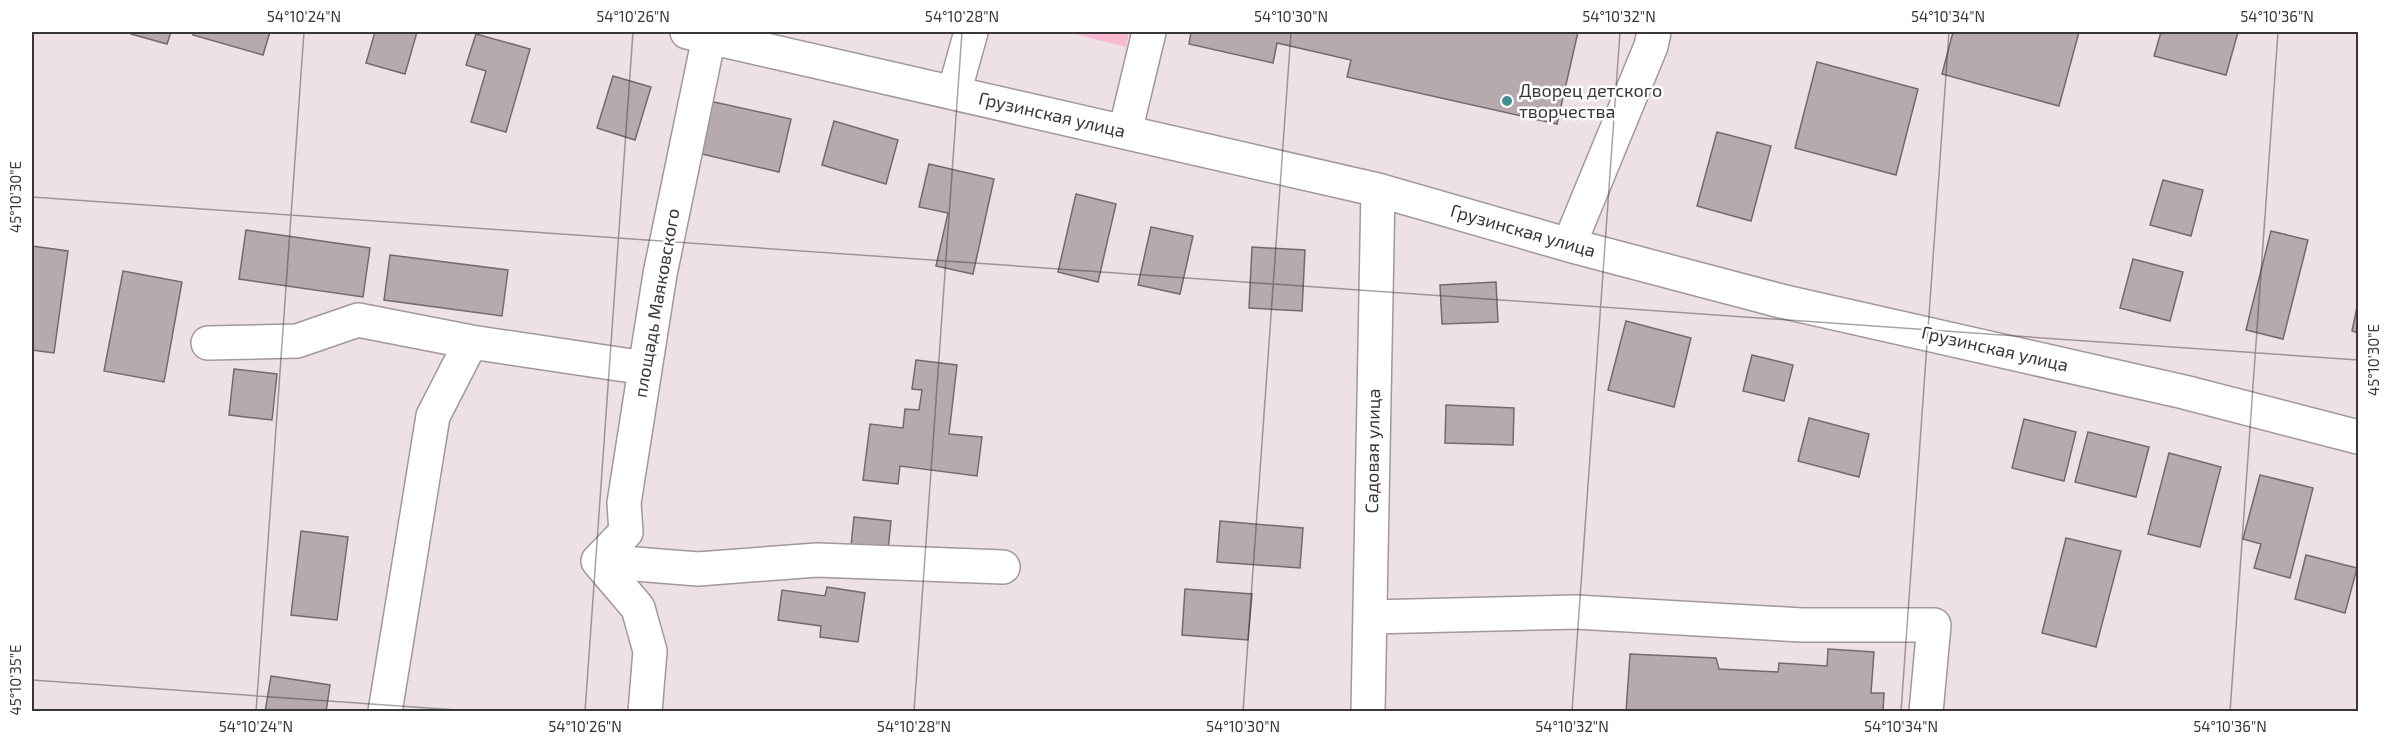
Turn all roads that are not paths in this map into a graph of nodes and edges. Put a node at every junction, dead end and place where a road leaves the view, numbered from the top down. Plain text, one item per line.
1 (971, 32) edge
2 (1149, 32) edge
3 (1654, 32) edge
4 (698, 34) edge
5 (954, 93) junction
6 (1125, 132) junction
7 (1378, 190) junction
8 (1569, 245) junction
9 (471, 342) junction
10 (208, 343) dead end
11 (645, 368) junction
12 (2358, 436) edge
13 (597, 561) junction
14 (1003, 567) dead end
15 (1370, 617) junction
16 (384, 711) edge
17 (645, 711) edge
18 (1368, 711) edge
19 (1926, 711) edge

1 - 5 street
2 - 6 street
3 - 8 street
4 - 5 street, Грузинская улица
4 - 11 street, площадь Маяковского
5 - 6 street, Грузинская улица
6 - 7 street, Грузинская улица
7 - 8 street, Грузинская улица
7 - 15 street, Садовая улица
8 - 12 street, Грузинская улица
9 - 10 street
9 - 11 street
9 - 16 street
11 - 13 street, площадь Маяковского
13 - 14 street
13 - 17 street
15 - 18 street, Садовая улица
15 - 19 street

